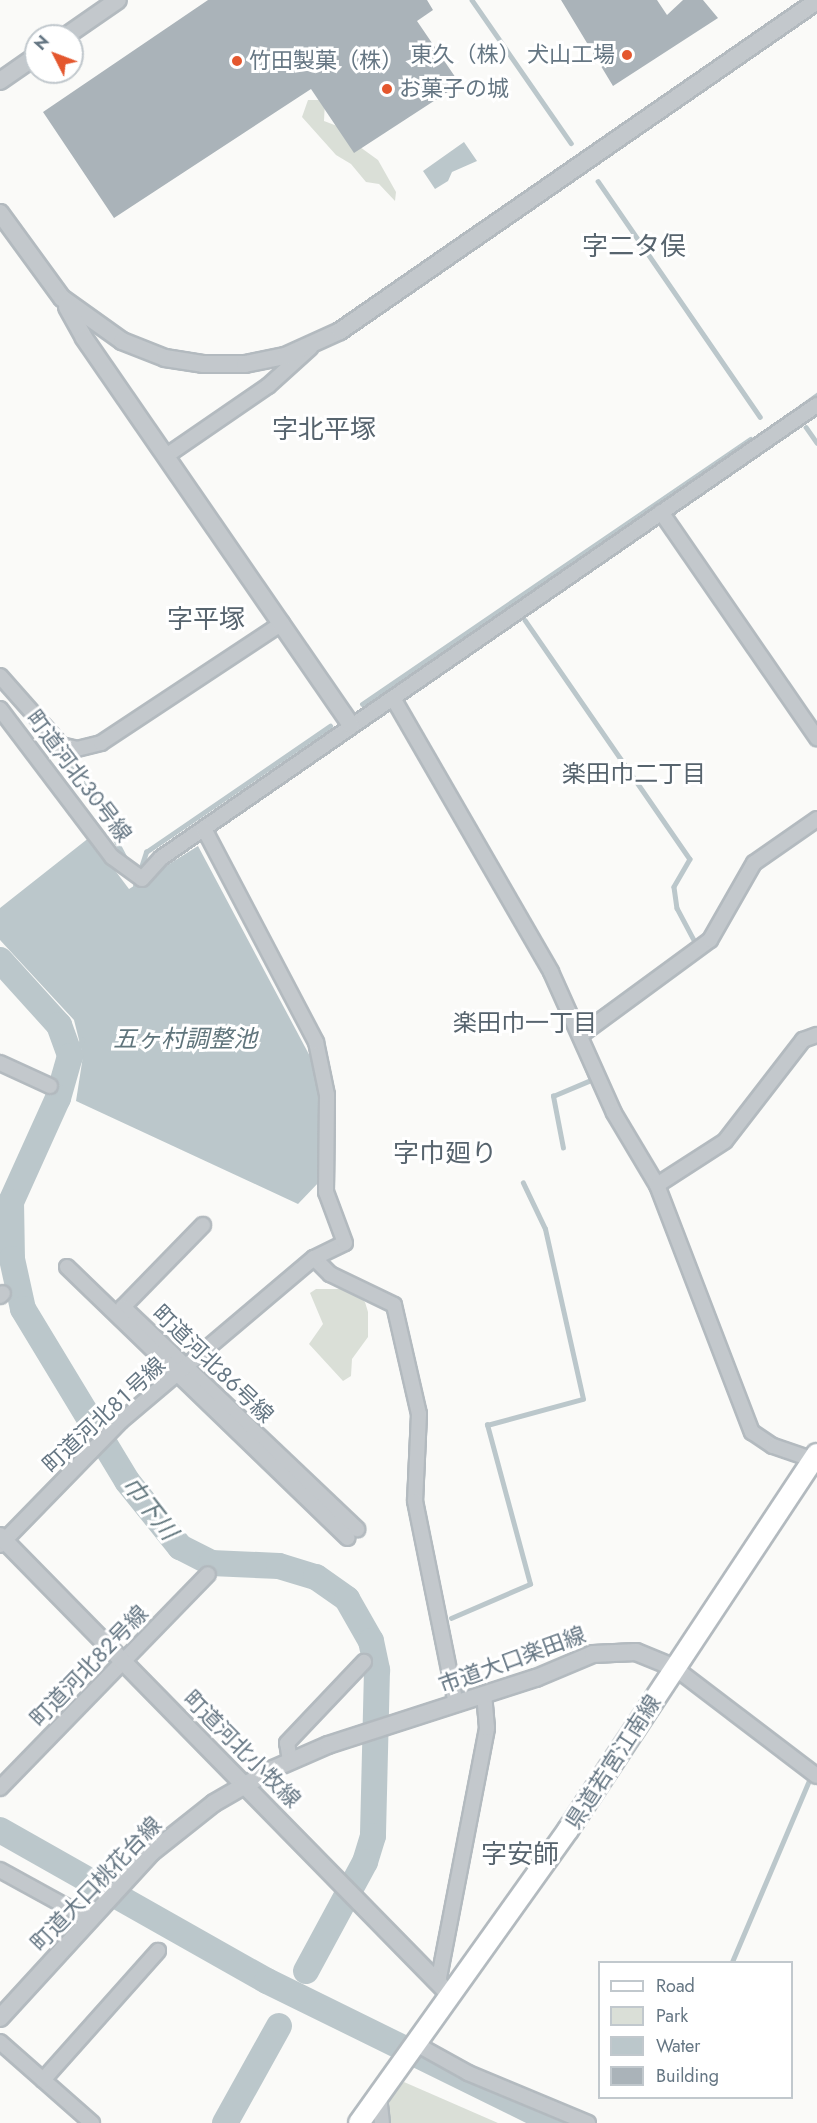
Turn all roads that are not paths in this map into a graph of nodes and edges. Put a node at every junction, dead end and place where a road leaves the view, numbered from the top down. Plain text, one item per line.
1 (118, 0) edge
2 (817, 1) edge
3 (83, 24) edge
4 (24, 64) edge
5 (0, 81) edge
6 (0, 213) edge
7 (62, 298) junction
8 (311, 347) junction
9 (817, 405) edge
10 (166, 456) junction
11 (661, 512) junction
12 (282, 623) junction
13 (0, 676) edge
14 (393, 698) junction
15 (0, 709) edge
16 (351, 725) junction
17 (817, 738) edge
18 (817, 819) edge
19 (204, 829) junction
20 (582, 1034) junction
21 (817, 1035) edge
22 (0, 1064) edge
23 (50, 1086) dead end
24 (657, 1185) junction
25 (314, 1258) junction
26 (67, 1267) dead end
27 (111, 1309) junction
28 (182, 1370) junction
29 (816, 1458) edge
30 (353, 1534) dead end
31 (1, 1541) edge
32 (208, 1574) dead end
33 (123, 1661) junction
34 (364, 1662) dead end
35 (675, 1668) junction
36 (484, 1696) junction
37 (456, 1704) junction
38 (433, 1712) joint
39 (290, 1761) junction
40 (817, 1776) edge
41 (245, 1784) junction
42 (0, 1788) edge
43 (0, 1870) edge
44 (89, 1919) junction
45 (158, 1951) dead end
46 (444, 1989) junction
47 (0, 2018) edge
48 (0, 2042) edge
49 (416, 2044) junction
50 (44, 2080) junction
51 (379, 2095) junction
52 (92, 2123) edge
53 (359, 2123) edge
54 (382, 2123) edge
55 (588, 2123) edge

1 - 3 street
2 - 8 street
4 - 5 street
6 - 7 street
7 - 8 street
7 - 10 street
8 - 10 street
9 - 11 street
10 - 12 street
11 - 14 street
11 - 17 street
12 - 13 street
12 - 16 street
14 - 16 street
14 - 20 street
15 - 19 street, 町道河北３０号線
16 - 19 street
18 - 20 street
19 - 25 street, 町道河北８１号線
20 - 24 street
21 - 24 street
22 - 23 street
24 - 29 street
25 - 28 street, 町道河北８１号線
25 - 37 street
26 - 27 street
27 - 28 street
27 - 28 street, 町道河北８６号線
28 - 30 street
28 - 31 street, 町道河北８１号線
29 - 35 main road, 県道若宮江南線
31 - 33 street, 町道河北小牧線
32 - 33 street, 町道河北８２号線
33 - 41 street, 町道河北小牧線
33 - 42 street, 町道河北８２号線
34 - 39 street
35 - 36 street, 市道大口楽田線
35 - 40 street
35 - 46 main road, 県道若宮江南線
36 - 37 street, 市道大口楽田線
36 - 46 street
37 - 38 street, 市道大口楽田線
38 - 39 street, 町道大口桃花台線
39 - 41 street, 町道大口桃花台線
41 - 44 street, 町道大口桃花台線
41 - 46 street, 町道河北小牧線
43 - 44 street
44 - 47 street, 町道大口桃花台線
45 - 50 street
46 - 49 main road, 県道若宮江南線
48 - 50 street
49 - 51 main road, 県道若宮江南線
49 - 55 street
50 - 52 street
51 - 53 main road, 県道若宮江南線
51 - 54 street

